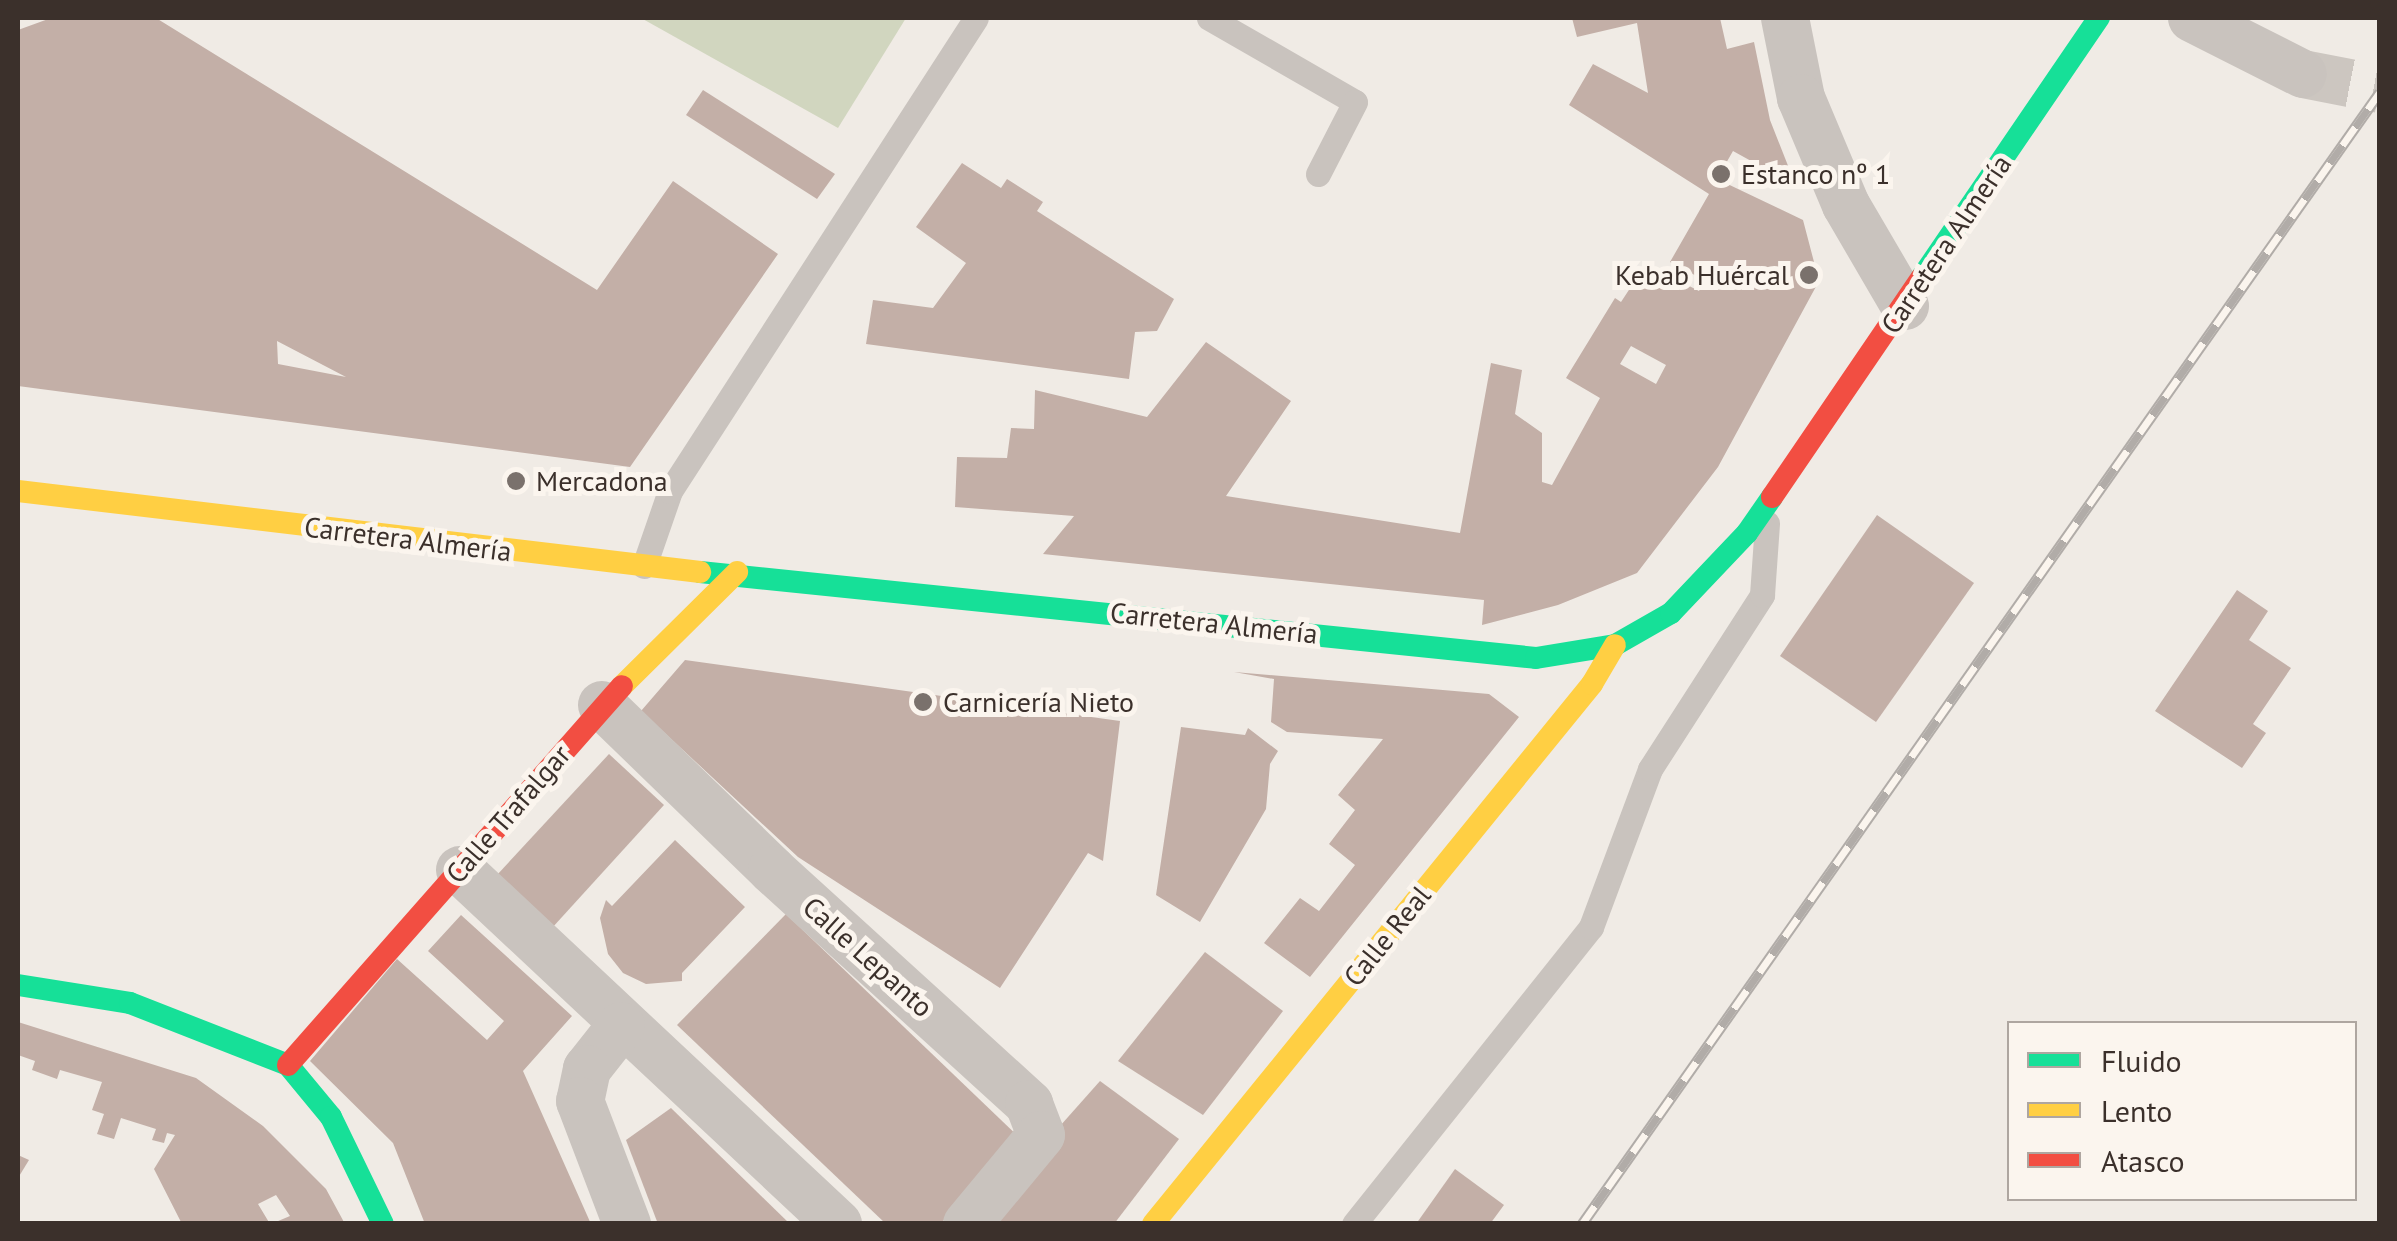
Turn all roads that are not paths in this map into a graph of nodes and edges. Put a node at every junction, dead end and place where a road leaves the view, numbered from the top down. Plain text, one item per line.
1 (976, 18) edge
2 (1209, 18) edge
3 (1785, 18) edge
4 (2099, 18) edge
5 (2192, 18) edge
6 (2303, 74) tunnel mouth
7 (1318, 174) dead end
8 (1905, 306) junction
9 (18, 491) edge
10 (1768, 503) junction
11 (644, 566) junction
12 (737, 572) junction
13 (1615, 644) junction
14 (602, 705) junction
15 (460, 870) junction
16 (18, 985) edge
17 (621, 1026) junction
18 (288, 1064) junction
19 (383, 1224) edge
20 (627, 1224) edge
21 (838, 1224) edge
22 (967, 1224) edge
23 (1153, 1224) edge
24 (1354, 1224) edge

1 - 11 lane
2 - 7 lane
3 - 8 street
4 - 8 main road, Carretera Almería
5 - 6 street
8 - 10 main road, Carretera Almería
9 - 11 main road, Carretera Almería
10 - 13 main road, Carretera Almería
10 - 24 lane
11 - 12 main road, Carretera Almería
12 - 13 main road, Carretera Almería
12 - 14 main road, Calle Trafalgar
13 - 23 main road, Calle Real
14 - 15 main road, Calle Trafalgar
14 - 22 street, Calle Lepanto
15 - 17 street
15 - 18 main road, Calle Trafalgar
16 - 18 main road
17 - 20 street
17 - 21 street
18 - 19 main road

